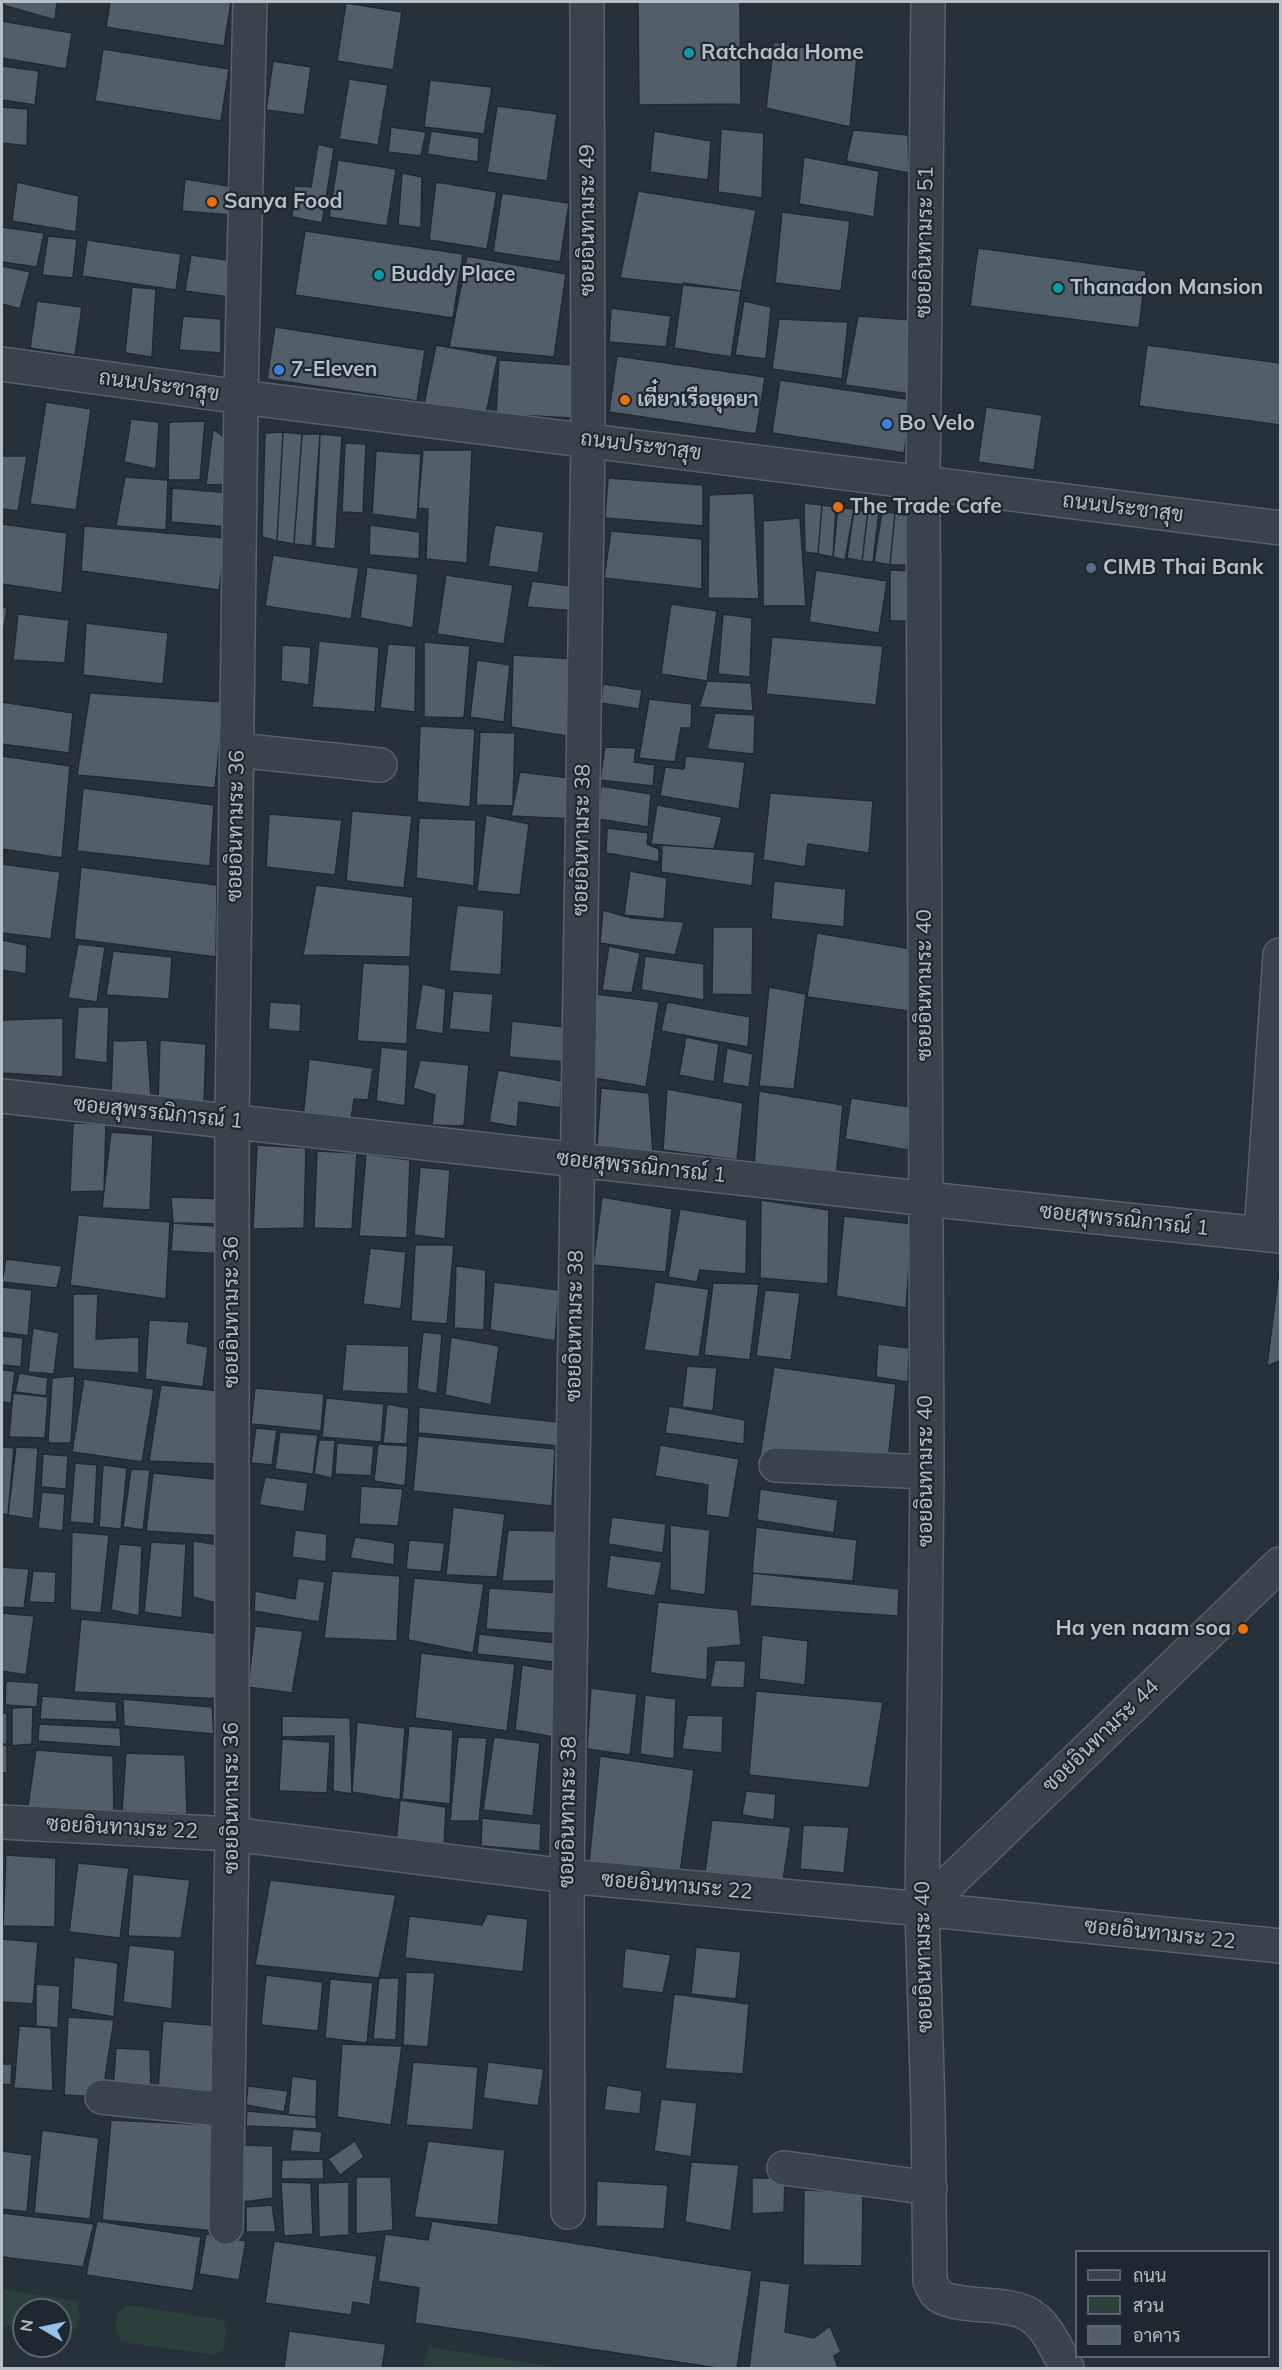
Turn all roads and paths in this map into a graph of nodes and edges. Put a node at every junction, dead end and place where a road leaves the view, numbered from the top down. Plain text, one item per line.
1 (250, 2) edge
2 (587, 2) edge
3 (928, 2) edge
4 (2, 363) edge
5 (241, 397) junction
6 (588, 439) junction
7 (923, 483) junction
8 (1281, 528) edge
9 (237, 750) junction
10 (380, 765) dead end
11 (1281, 955) edge
12 (2, 1096) edge
13 (232, 1121) junction
14 (577, 1161) junction
15 (926, 1199) junction
16 (1271, 1235) edge
17 (776, 1465) dead end
18 (927, 1472) junction
19 (1281, 1564) edge
20 (2, 1822) edge
21 (232, 1834) junction
22 (567, 1876) junction
23 (922, 1909) junction
24 (1281, 1946) edge
25 (102, 2097) dead end
26 (228, 2110) junction
27 (784, 2168) dead end
28 (930, 2188) junction
29 (568, 2212) dead end
30 (226, 2227) dead end
31 (1067, 2368) edge

1 - 5 street, ซอยอินทามระ 36
2 - 6 street, ซอยอินทามระ 49
3 - 7 street, ซอยอินทามระ 51
4 - 5 street, ถนนประชาสุข
5 - 6 street, ถนนประชาสุข
5 - 9 street, ซอยอินทามระ 36
6 - 7 street, ถนนประชาสุข
6 - 14 street, ซอยอินทามระ 38
7 - 8 street, ถนนประชาสุข
7 - 15 street, ซอยอินทามระ 40
9 - 10 street
9 - 13 street, ซอยอินทามระ 36
11 - 16 street
12 - 13 street, ซอยสุพรรณิการณ์ 1
13 - 14 street, ซอยสุพรรณิการณ์ 1
13 - 21 street, ซอยอินทามระ 36
14 - 15 street, ซอยสุพรรณิการณ์ 1
14 - 22 street, ซอยอินทามระ 38
15 - 16 street, ซอยสุพรรณิการณ์ 1
15 - 18 street, ซอยอินทามระ 40
17 - 18 street
18 - 23 street, ซอยอินทามระ 40
19 - 23 street, ซอยอินทามระ 44
20 - 21 street, ซอยอินทามระ 22
21 - 22 street, ซอยอินทามระ 22
21 - 26 street, ซอยอินทามระ 36
22 - 23 street, ซอยอินทามระ 22
22 - 29 street, ซอยอินทามระ 38
23 - 24 street, ซอยอินทามระ 22
23 - 28 street, ซอยอินทามระ 40
25 - 26 street
26 - 30 street, ซอยอินทามระ 36
27 - 28 street
28 - 31 street, ซอยอินทามระ 40

